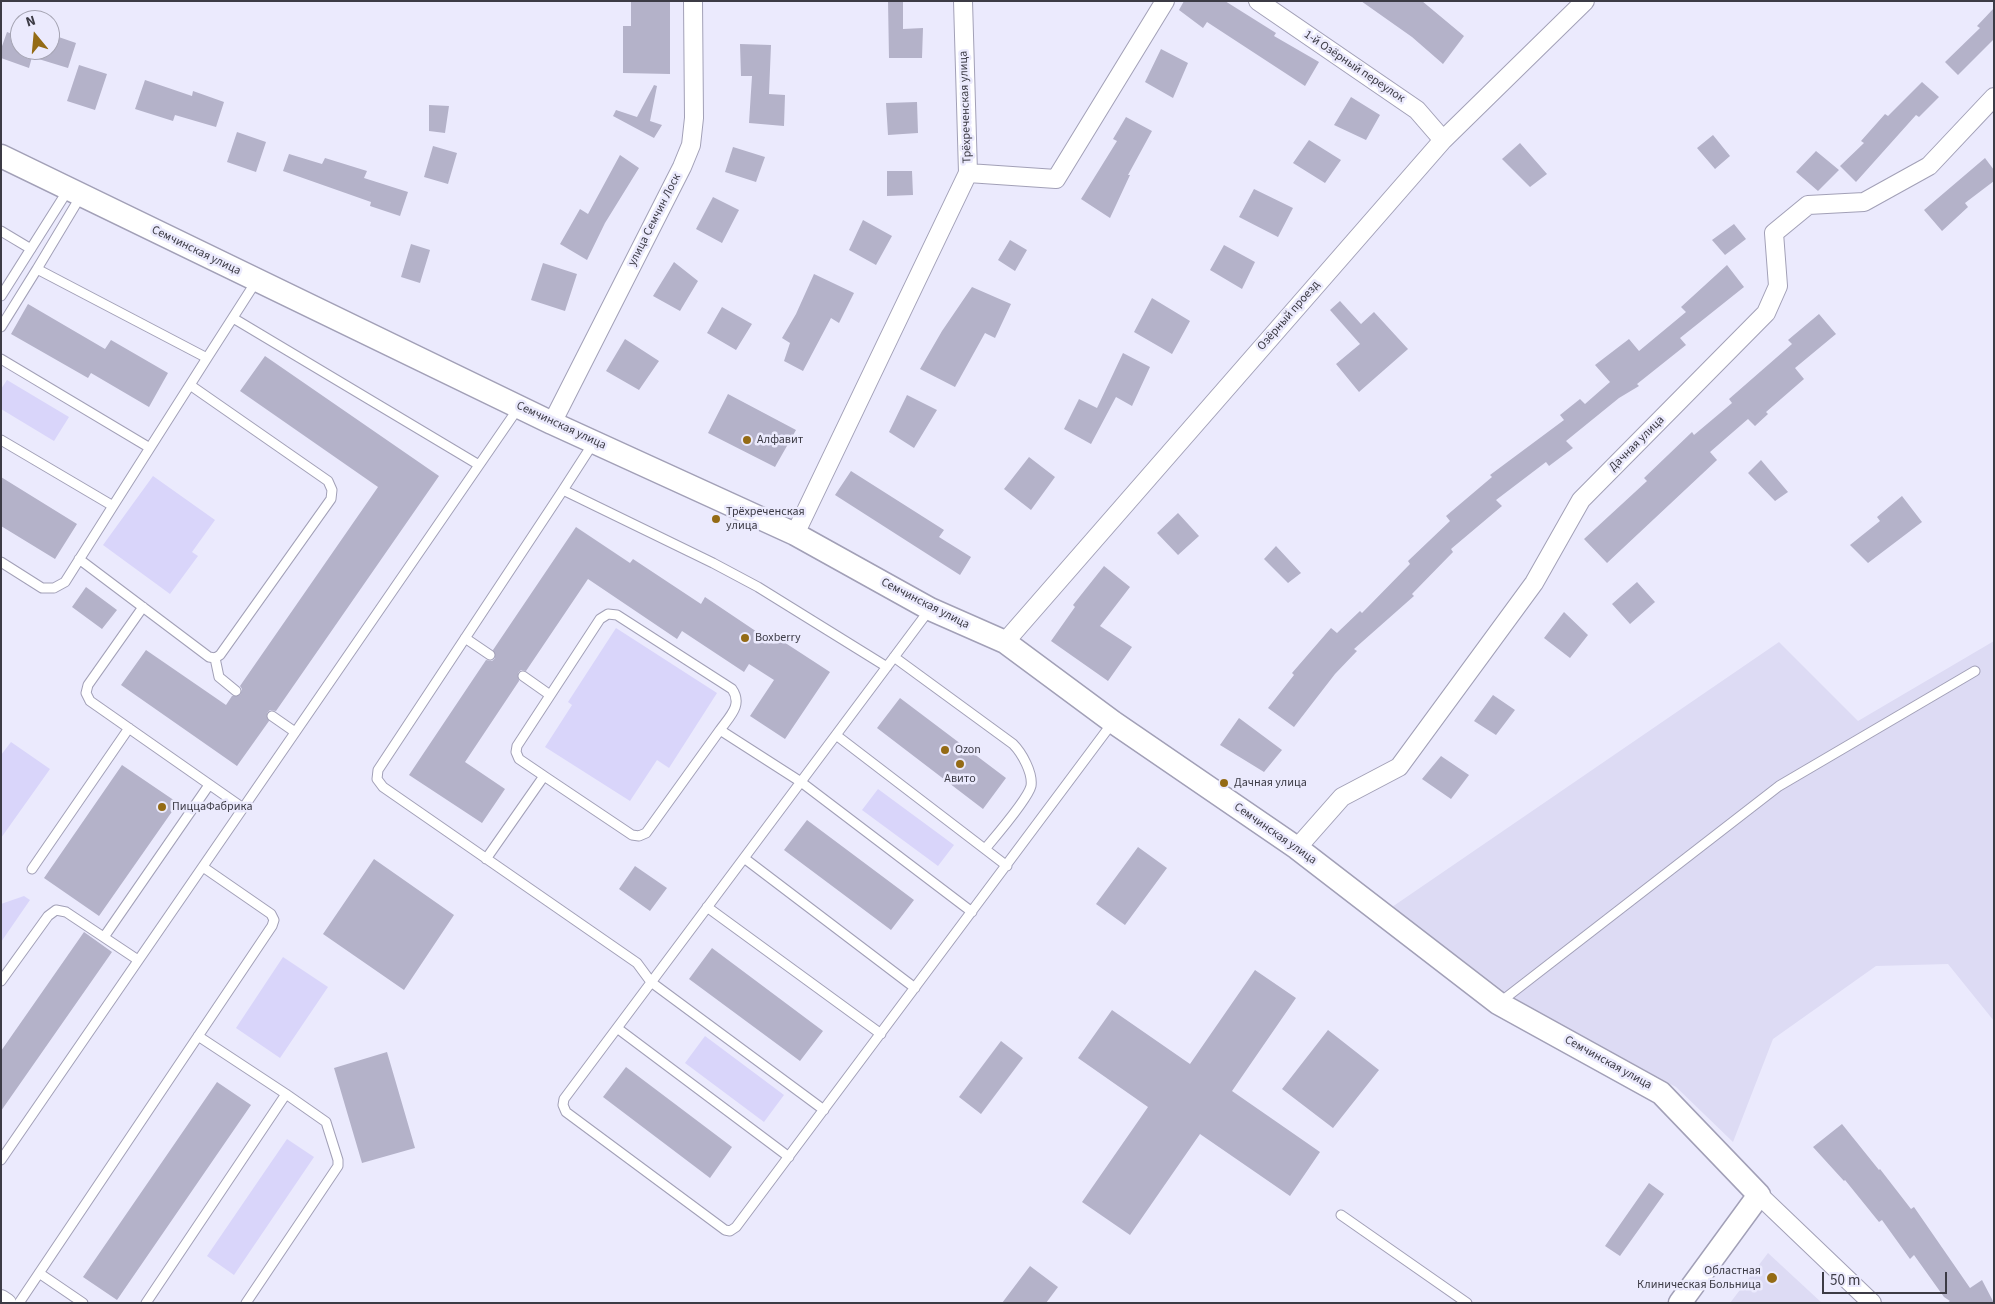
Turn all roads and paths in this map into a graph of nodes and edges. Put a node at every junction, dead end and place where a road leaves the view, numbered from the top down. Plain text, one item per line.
1 (693, 1) edge
2 (963, 1) edge
3 (1165, 1) edge
4 (1258, 1) edge
5 (1585, 1) edge
6 (1994, 98) edge
7 (1443, 140) junction
8 (1, 156) edge
9 (968, 173) junction
10 (76, 191) junction
11 (1, 231) edge
12 (31, 249) junction
13 (37, 269) junction
14 (257, 280) junction
15 (1, 296) edge
16 (233, 318) junction
17 (1, 327) edge
18 (1, 358) edge
19 (207, 358) junction
20 (190, 385) junction
21 (519, 407) junction
22 (552, 423) junction
23 (1, 440) edge
24 (594, 442) junction
25 (150, 448) junction
26 (479, 465) junction
27 (563, 490) junction
28 (113, 506) junction
29 (795, 534) junction
30 (79, 559) junction
31 (1, 562) edge
32 (142, 607) junction
33 (930, 609) junction
34 (465, 638) junction
35 (1005, 642) junction
36 (490, 655) dead end
37 (215, 658) junction
38 (894, 658) junction
39 (887, 666) junction
40 (1975, 671) dead end
41 (523, 676) dead end
42 (236, 691) dead end
43 (550, 695) junction
44 (272, 716) dead end
45 (1113, 722) junction
46 (128, 728) junction
47 (720, 730) junction
48 (295, 732) junction
49 (836, 735) junction
50 (544, 776) junction
51 (801, 782) junction
52 (209, 785) junction
53 (243, 808) junction
54 (1297, 848) junction
55 (985, 849) junction
56 (744, 858) junction
57 (486, 859) junction
58 (1006, 866) junction
59 (203, 867) junction
60 (32, 869) dead end
61 (707, 907) junction
62 (972, 912) junction
63 (104, 937) junction
64 (138, 960) junction
65 (1, 981) edge
66 (651, 982) junction
67 (915, 988) junction
68 (1498, 1003) junction
69 (617, 1028) junction
70 (881, 1034) junction
71 (198, 1036) junction
72 (286, 1094) junction
73 (824, 1110) junction
74 (789, 1157) junction
75 (1, 1160) edge
76 (1759, 1194) junction
77 (1341, 1215) dead end
78 (39, 1273) junction
79 (1, 1299) edge
80 (7, 1303) edge
81 (19, 1303) edge
82 (83, 1303) edge
83 (146, 1303) edge
84 (246, 1303) edge
85 (1467, 1303) edge
86 (1680, 1303) edge
87 (1872, 1303) edge

1 - 22 street, улица Семчин Лоск
2 - 9 street, Трёхреченская улица
3 - 9 street
4 - 7 street, 1-й Озёрный переулок
5 - 7 street, Озёрный проезд
6 - 54 street, Дачная улица
7 - 35 street, Озёрный проезд
8 - 10 street, Семчинская улица
9 - 29 street, Трёхреченская улица
10 - 12 lane
10 - 13 lane
10 - 14 street, Семчинская улица
11 - 12 lane
12 - 15 lane
13 - 17 lane
13 - 19 lane
14 - 16 lane
14 - 21 street, Семчинская улица
16 - 19 lane
16 - 26 lane
18 - 25 lane
19 - 20 lane
20 - 25 lane
20 - 37 lane
21 - 22 street, Семчинская улица
21 - 26 lane
22 - 24 street, Семчинская улица
23 - 28 lane
24 - 27 lane
24 - 29 street, Семчинская улица
25 - 28 lane
26 - 48 lane
27 - 34 lane
27 - 39 lane
28 - 30 lane
29 - 33 street, Семчинская улица
30 - 31 lane
30 - 32 lane
32 - 37 lane
32 - 46 lane
33 - 35 street, Семчинская улица
33 - 38 lane
34 - 36 lane
34 - 57 lane
35 - 45 street, Семчинская улица
37 - 42 lane
38 - 39 lane
38 - 55 lane
39 - 49 lane
40 - 68 lane
41 - 43 lane
43 - 47 lane
43 - 50 lane
44 - 48 lane
45 - 54 street, Семчинская улица
45 - 58 lane
46 - 52 lane
46 - 60 lane
47 - 50 lane
47 - 51 lane
48 - 53 lane
49 - 51 lane
49 - 55 lane
50 - 57 lane
51 - 56 lane
51 - 62 lane
52 - 53 lane
52 - 63 lane
53 - 59 lane
54 - 68 street, Семчинская улица
55 - 58 lane
56 - 61 lane
56 - 67 lane
57 - 66 lane
58 - 62 lane
59 - 64 lane
59 - 71 lane
61 - 66 lane
61 - 70 lane
62 - 67 lane
63 - 64 lane
63 - 65 lane
64 - 75 lane
66 - 69 lane
66 - 73 lane
67 - 70 lane
68 - 76 street, Семчинская улица
69 - 74 lane
69 - 74 lane
70 - 73 lane
71 - 72 lane
71 - 78 lane
72 - 83 lane
72 - 84 lane
73 - 74 lane
76 - 86 street
76 - 87 street
77 - 85 lane
78 - 81 lane
78 - 82 lane
79 - 80 street

